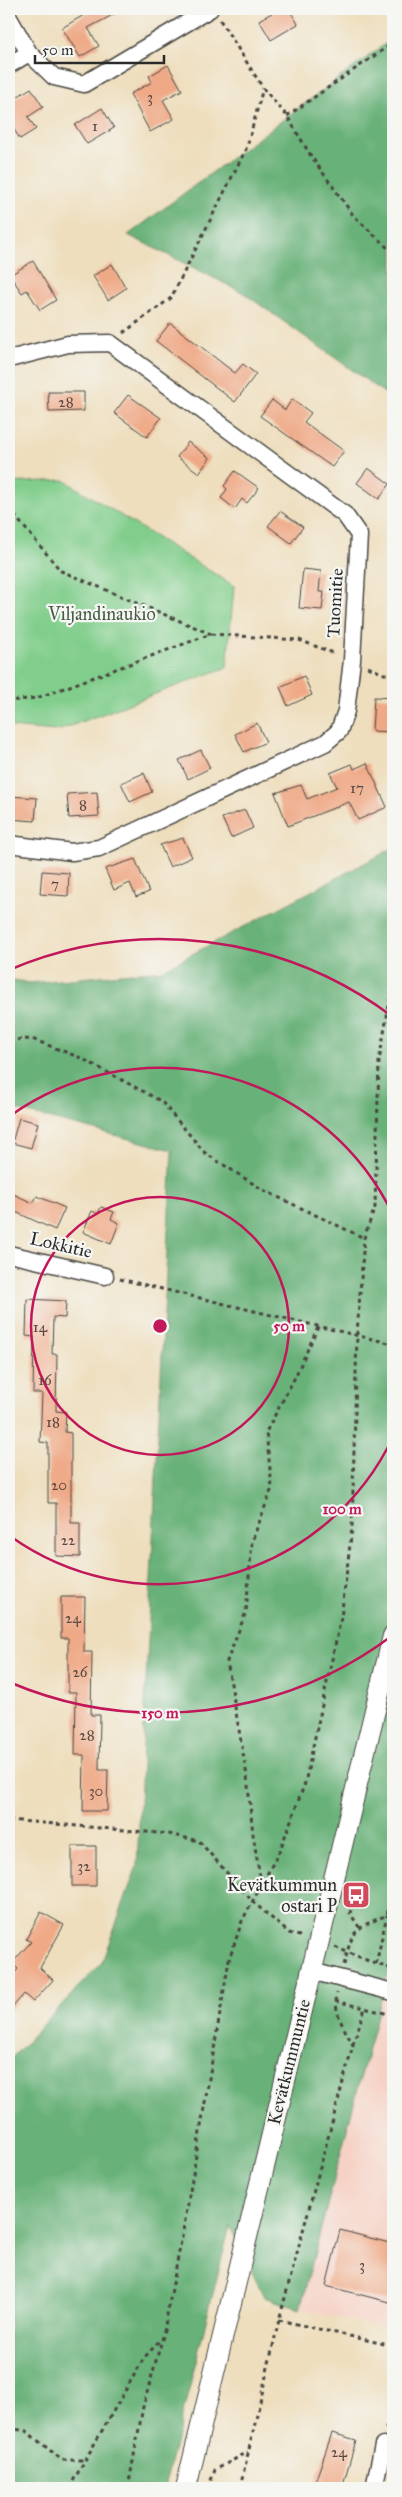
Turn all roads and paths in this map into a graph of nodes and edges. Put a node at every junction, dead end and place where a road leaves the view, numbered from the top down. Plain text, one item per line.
1 (214, 13) edge
2 (9, 18) edge
3 (393, 43) edge
4 (29, 53) junction
5 (9, 66) edge
6 (263, 88) junction
7 (287, 116) junction
8 (393, 253) edge
9 (110, 343) junction
10 (9, 359) edge
11 (9, 509) edge
12 (211, 634) junction
13 (352, 660) junction
14 (393, 674) edge
15 (9, 701) edge
16 (9, 844) edge
17 (393, 983) edge
18 (9, 1040) edge
19 (364, 1238) junction
20 (9, 1254) edge
21 (105, 1276) joint
22 (319, 1326) junction
23 (358, 1334) junction
24 (393, 1344) edge
25 (393, 1636) edge
26 (9, 1820) edge
27 (262, 1885) junction
28 (393, 1892) edge
29 (356, 1894) dead end
30 (252, 1902) junction
31 (387, 1915) junction
32 (359, 1927) junction
33 (319, 1942) junction
34 (348, 1952) junction
35 (376, 1964) junction
36 (393, 1969) edge
37 (311, 1971) junction
38 (340, 1979) junction
39 (393, 1992) edge
40 (335, 2001) junction
41 (365, 2008) junction
42 (393, 2015) edge
43 (353, 2044) junction
44 (279, 2320) junction
45 (162, 2336) junction
46 (393, 2346) edge
47 (393, 2390) edge
48 (9, 2428) edge
49 (383, 2445) joint
50 (248, 2452) junction
51 (86, 2460) junction
52 (69, 2488) edge
53 (128, 2488) edge
54 (186, 2488) edge
55 (208, 2488) edge
56 (240, 2488) edge
57 (374, 2488) edge

1 - 4 street
1 - 6 path
2 - 4 street
3 - 7 path
4 - 5 street
6 - 7 path
6 - 9 path
7 - 8 path
9 - 10 street
9 - 13 street, Tuomitie
11 - 12 path
12 - 13 path
12 - 15 path
13 - 14 path
13 - 16 street, Tuomitie
17 - 19 path
18 - 19 path
19 - 23 path
20 - 21 street, Lokkitie
21 - 22 path
22 - 23 path
22 - 27 path
23 - 24 path
23 - 27 path
25 - 33 street, Kevätkummuntie
26 - 30 path
27 - 30 path
28 - 31 path
29 - 32 path
30 - 33 path
30 - 45 path
31 - 32 path
31 - 35 path
32 - 34 path
33 - 34 path
33 - 37 street, Kevätkummuntie
34 - 35 path
34 - 38 path
35 - 36 path
37 - 38 street
37 - 54 street, Kevätkummuntie
38 - 39 street
38 - 40 path
40 - 41 path
40 - 43 path
41 - 42 path
41 - 43 path
43 - 44 path
44 - 46 path
44 - 50 path
45 - 51 path
45 - 53 path
47 - 49 path
48 - 51 path
49 - 57 street
50 - 55 path
50 - 56 path
51 - 52 path

